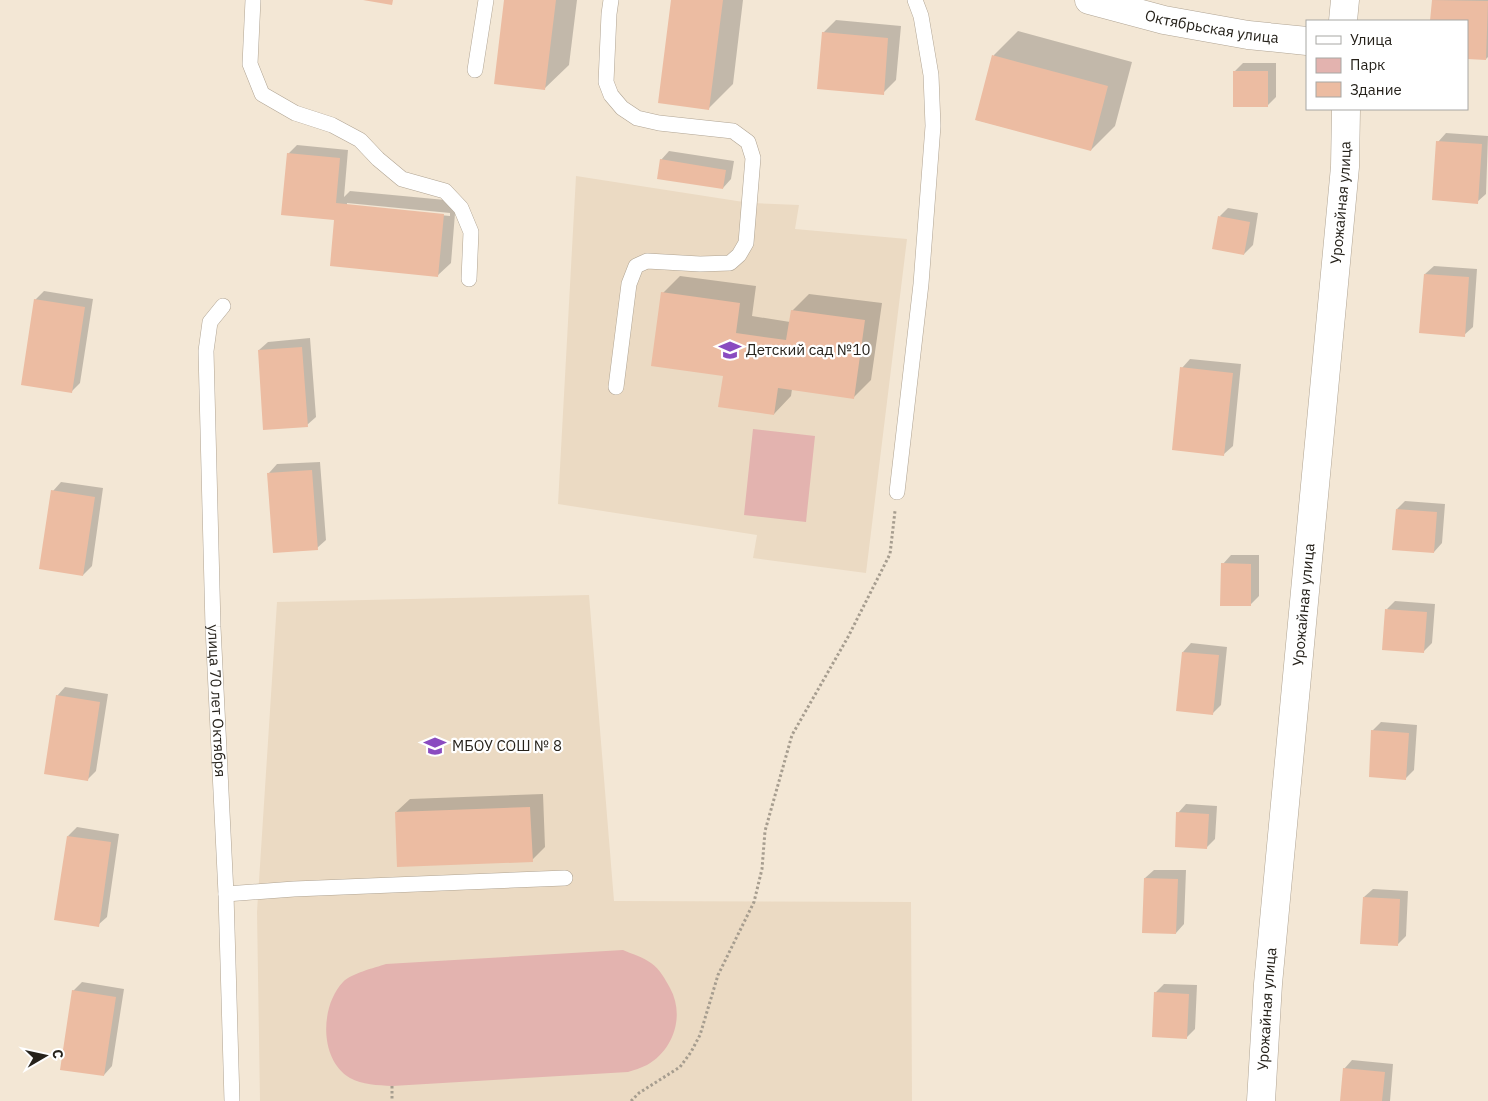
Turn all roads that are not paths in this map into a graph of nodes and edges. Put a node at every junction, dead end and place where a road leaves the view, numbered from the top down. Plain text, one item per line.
1 (253, 0) edge
2 (486, 0) edge
3 (611, 0) edge
4 (915, 0) edge
5 (1089, 0) edge
6 (1345, 0) edge
7 (1343, 20) edge
8 (1306, 42) edge
9 (475, 70) dead end
10 (1346, 110) edge
11 (469, 279) dead end
12 (223, 306) dead end
13 (616, 387) dead end
14 (897, 492) road end
15 (565, 878) dead end
16 (226, 894) junction
17 (232, 1101) edge
18 (1261, 1101) edge

1 - 11 lane
2 - 9 lane
3 - 13 lane
4 - 14 lane
5 - 8 street, Октябрьская улица
6 - 7 street
10 - 18 street, Урожайная улица
12 - 16 lane, улица 70 лет Октября
15 - 16 lane
16 - 17 lane, улица 70 лет Октября

